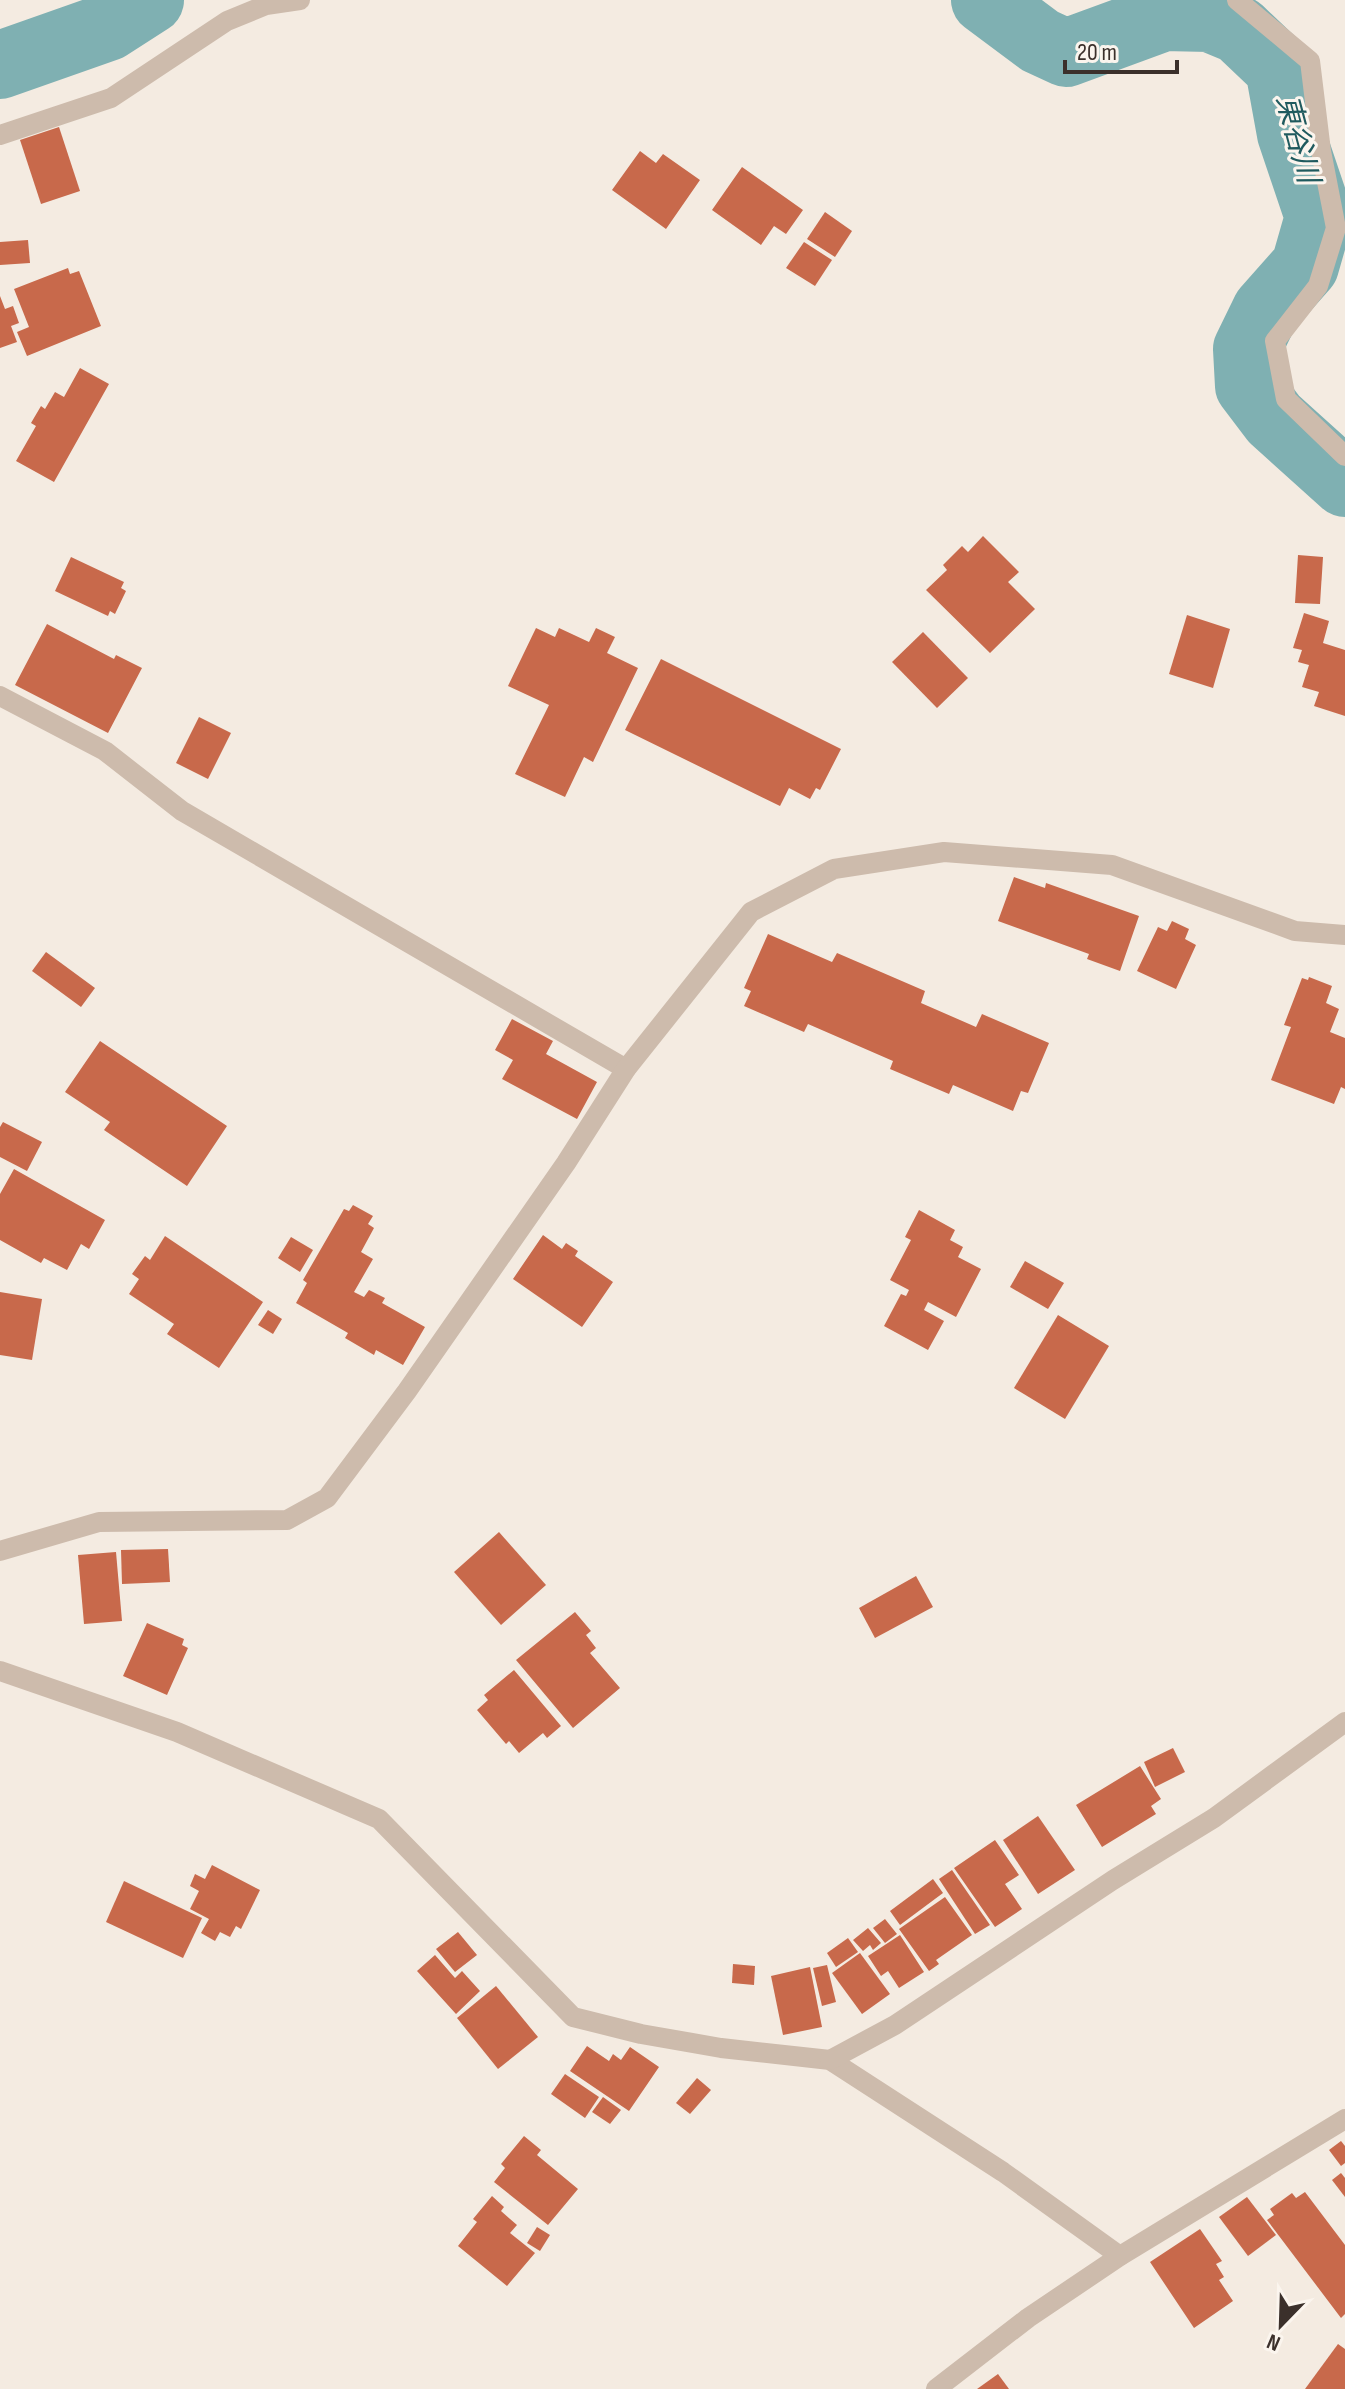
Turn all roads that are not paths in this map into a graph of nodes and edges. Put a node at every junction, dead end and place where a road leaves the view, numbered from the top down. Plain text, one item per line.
1 (300, 0) edge
2 (1237, 0) edge
3 (0, 135) edge
4 (1345, 456) edge
5 (0, 696) edge
6 (1345, 935) edge
7 (626, 1069) junction
8 (0, 1551) edge
9 (0, 1671) edge
10 (1345, 1722) edge
11 (830, 2060) junction
12 (1345, 2119) edge
13 (1120, 2256) junction
14 (936, 2389) edge

1 - 3 street
2 - 4 street
5 - 7 street
6 - 7 street
7 - 8 street
9 - 11 street
10 - 11 street
11 - 13 street
12 - 13 street
13 - 14 street

